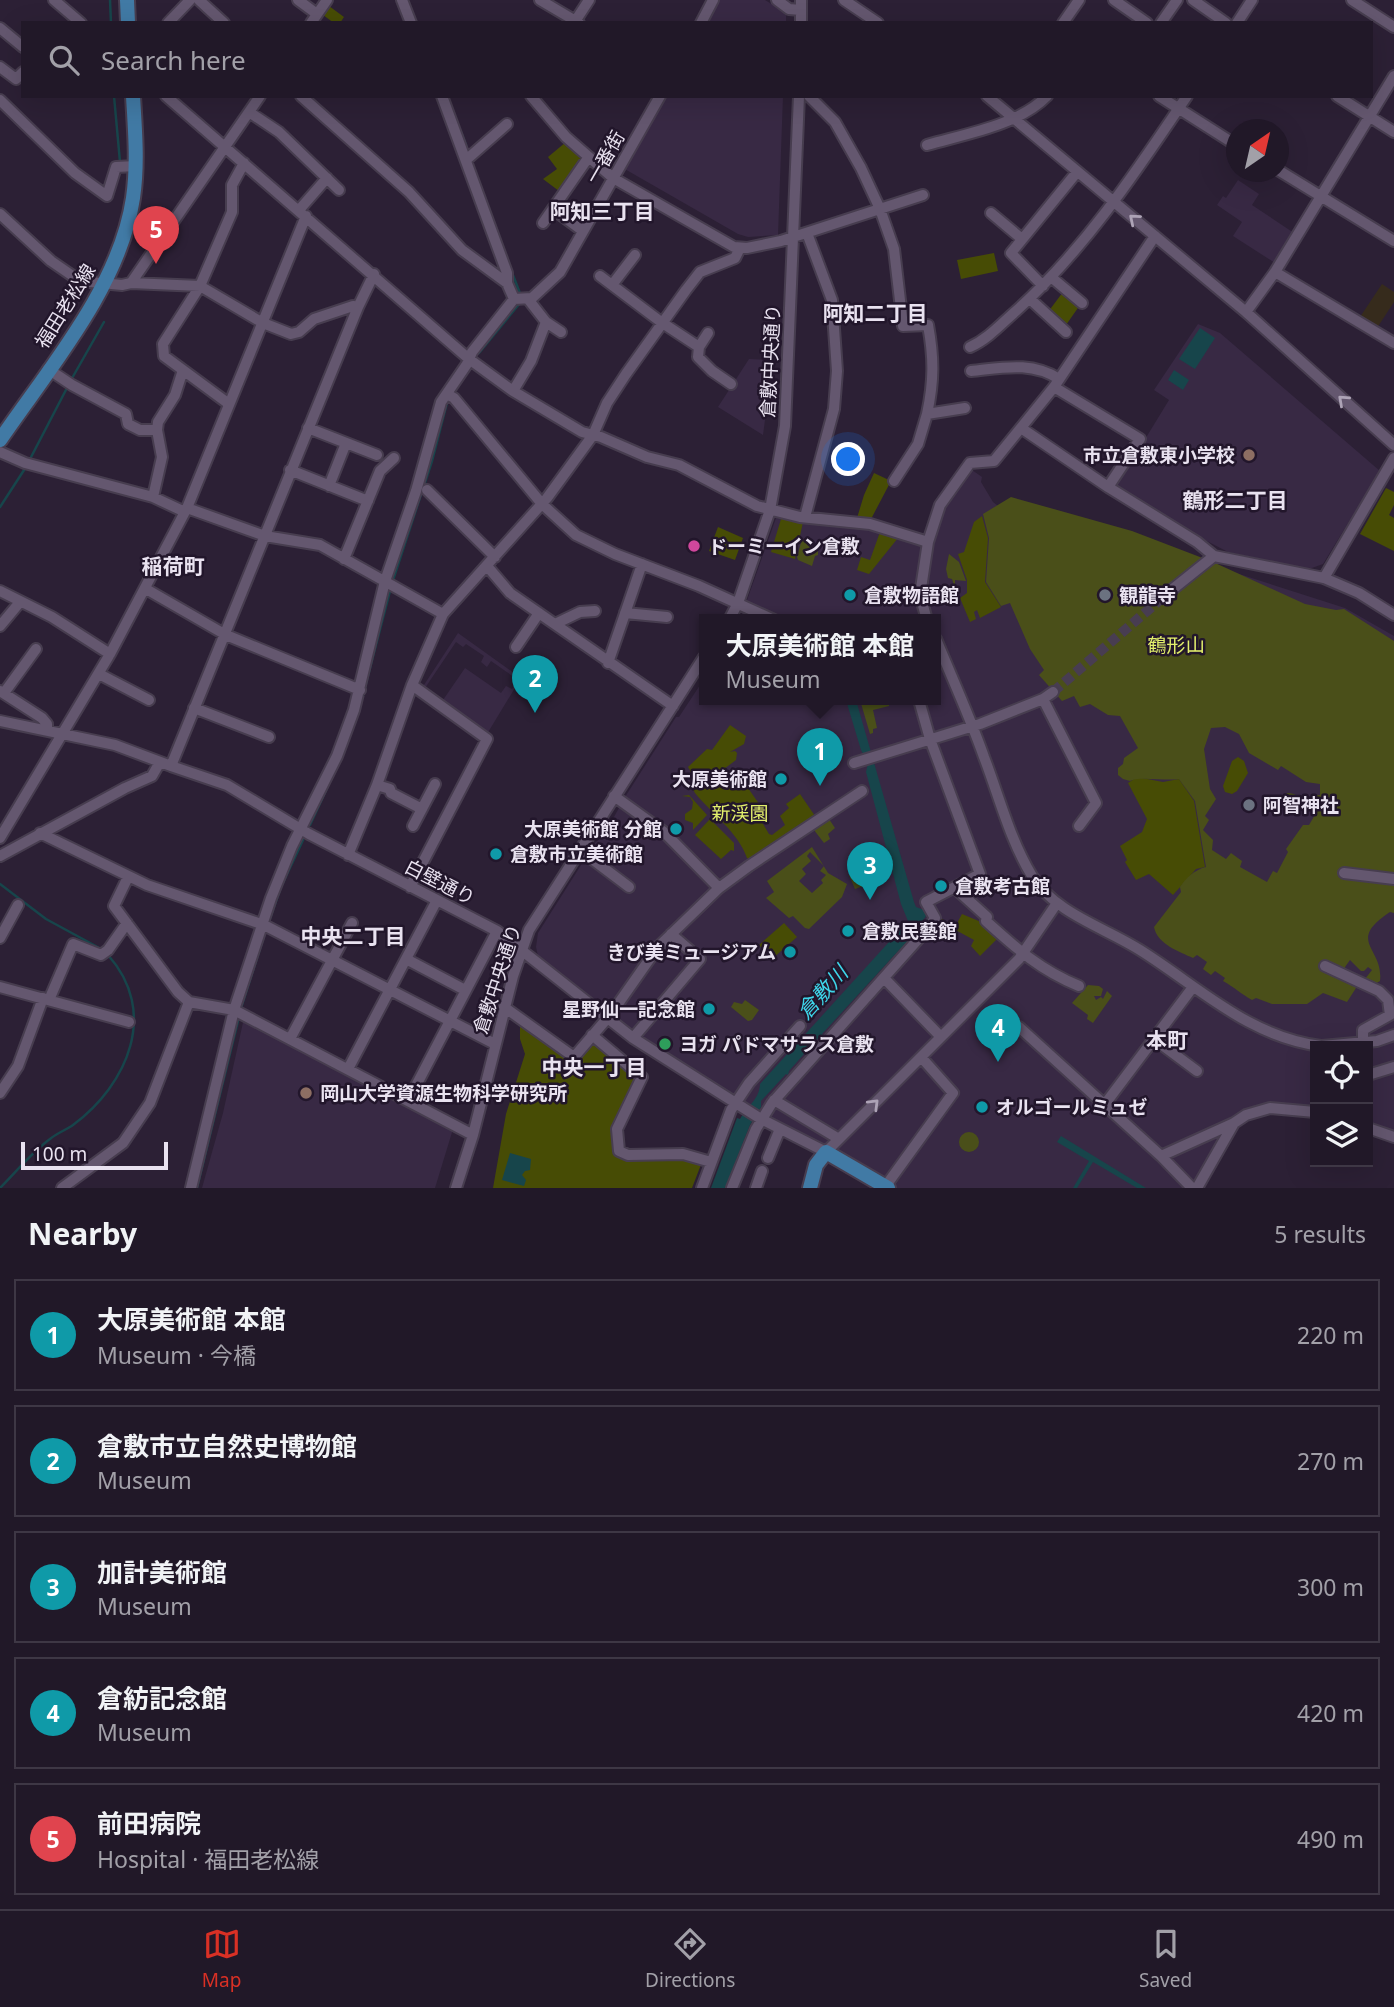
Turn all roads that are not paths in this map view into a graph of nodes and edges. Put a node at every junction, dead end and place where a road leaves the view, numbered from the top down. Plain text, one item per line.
1 (54, 0) edge
2 (127, 0) edge
3 (190, 0) edge
4 (200, 0) edge
5 (298, 0) edge
6 (327, 0) edge
7 (402, 0) edge
8 (540, 0) edge
9 (589, 0) edge
10 (713, 0) edge
11 (776, 0) edge
12 (844, 0) edge
13 (1079, 0) edge
14 (1114, 0) edge
15 (1177, 0) edge
16 (1193, 0) edge
17 (1252, 0) edge
18 (1352, 0) edge
19 (801, 5) edge
20 (314, 19) edge
21 (873, 20) edge
22 (77, 21) edge
23 (128, 21) edge
24 (170, 21) edge
25 (222, 21) edge
26 (410, 21) edge
27 (574, 21) edge
28 (577, 21) edge
29 (702, 21) edge
30 (1064, 21) edge
31 (1144, 21) edge
32 (1162, 21) edge
33 (1223, 21) edge
34 (1238, 21) edge
35 (1394, 27) edge
36 (0, 28) edge
37 (21, 45) edge
38 (0, 67) edge
39 (1394, 76) edge
40 (21, 79) edge
41 (133, 98) edge
42 (168, 98) edge
43 (259, 98) edge
44 (303, 98) edge
45 (443, 98) edge
46 (533, 98) edge
47 (659, 98) edge
48 (799, 98) edge
49 (811, 98) edge
50 (989, 98) edge
51 (1045, 98) edge
52 (1162, 98) edge
53 (1186, 98) edge
54 (1340, 98) edge
55 (0, 100) edge
56 (1179, 108) junction
57 (249, 112) junction
58 (1368, 117) junction
59 (1014, 119) junction
60 (506, 124) dead end
61 (1394, 132) edge
62 (1226, 138) edge
63 (927, 145) dead end
64 (225, 147) junction
65 (468, 158) junction
66 (588, 158) junction
67 (244, 163) junction
68 (136, 166) junction
69 (1077, 172) junction
70 (1289, 176) edge
71 (327, 178) junction
72 (613, 178) junction
73 (339, 190) dead end
74 (923, 195) dead end
75 (1321, 196) junction
76 (1115, 203) junction
77 (553, 209) junction
78 (880, 209) junction
79 (303, 213) junction
80 (991, 213) dead end
81 (0, 214) edge
82 (543, 223) dead end
83 (583, 231) junction
84 (807, 233) junction
85 (1155, 236) junction
86 (793, 237) junction
87 (1022, 239) junction
88 (1394, 241) edge
89 (740, 248) junction
90 (635, 255) dead end
91 (1275, 272) junction
92 (374, 274) junction
93 (600, 276) dead end
94 (1051, 276) junction
95 (131, 283) junction
96 (507, 283) junction
97 (105, 284) junction
98 (612, 285) junction
99 (200, 286) junction
100 (1043, 286) junction
101 (520, 299) junction
102 (1030, 299) junction
103 (1082, 303) dead end
104 (358, 307) junction
105 (1247, 312) junction
106 (546, 322) junction
107 (661, 322) junction
108 (263, 323) junction
109 (561, 332) dead end
110 (1066, 332) dead end
111 (708, 333) dead end
112 (1394, 344) edge
113 (699, 347) junction
114 (970, 347) dead end
115 (469, 359) junction
116 (48, 369) junction
117 (183, 370) junction
118 (971, 371) dead end
119 (1056, 383) junction
120 (731, 384) dead end
121 (513, 391) junction
122 (447, 394) junction
123 (229, 404) junction
124 (965, 408) dead end
125 (927, 414) junction
126 (308, 428) junction
127 (1021, 428) junction
128 (157, 430) junction
129 (593, 435) junction
130 (0, 440) edge
131 (346, 443) junction
132 (1394, 445) edge
133 (0, 452) edge
134 (377, 455) dead end
135 (394, 458) dead end
136 (1394, 458) edge
137 (290, 470) junction
138 (894, 481) dead end
139 (329, 486) junction
140 (1108, 487) junction
141 (427, 490) dead end
142 (153, 498) junction
143 (368, 501) junction
144 (541, 504) junction
145 (186, 510) junction
146 (770, 510) junction
147 (805, 517) junction
148 (265, 536) junction
149 (928, 542) junction
150 (1214, 556) junction
151 (344, 559) junction
152 (491, 562) junction
153 (642, 564) junction
154 (1324, 578) junction
155 (389, 583) junction
156 (146, 589) junction
157 (0, 591) edge
158 (1169, 592) tunnel mouth
159 (20, 602) junction
160 (738, 603) junction
161 (1393, 610) edge
162 (596, 611) dead end
163 (539, 613) junction
164 (625, 613) junction
165 (443, 614) junction
166 (732, 614) edge
167 (761, 614) edge
168 (925, 614) edge
169 (667, 617) dead end
170 (555, 624) junction
171 (0, 626) edge
172 (226, 635) junction
173 (516, 647) dead end
174 (36, 649) dead end
175 (941, 651) edge
176 (110, 654) junction
177 (608, 663) junction
178 (699, 666) edge
179 (99, 674) junction
180 (412, 685) junction
181 (360, 690) junction
182 (2, 692) edge
183 (149, 700) dead end
184 (920, 705) edge
185 (673, 706) junction
186 (194, 708) junction
187 (0, 721) edge
188 (973, 725) junction
189 (47, 730) junction
190 (64, 734) junction
191 (269, 737) dead end
192 (930, 739) junction
193 (858, 762) dead end
194 (165, 764) junction
195 (435, 783) dead end
196 (377, 785) junction
197 (862, 791) dead end
198 (614, 796) junction
199 (422, 809) junction
200 (413, 826) dead end
201 (1079, 826) dead end
202 (301, 830) junction
203 (40, 834) junction
204 (0, 838) edge
205 (580, 850) junction
206 (348, 855) junction
207 (0, 856) edge
208 (1345, 873) dead end
209 (128, 877) junction
210 (1394, 879) edge
211 (410, 887) junction
212 (629, 887) dead end
213 (719, 888) junction
214 (955, 888) junction
215 (437, 900) junction
216 (1057, 903) junction
217 (18, 905) dead end
218 (127, 923) junction
219 (352, 923) dead end
220 (265, 926) junction
221 (496, 931) junction
222 (671, 934) junction
223 (0, 938) edge
224 (521, 950) junction
225 (1022, 955) junction
226 (406, 959) junction
227 (332, 960) junction
228 (1325, 966) dead end
229 (884, 978) junction
230 (1079, 986) dead end
231 (0, 987) edge
232 (1193, 987) junction
233 (1394, 989) edge
234 (465, 990) junction
235 (390, 991) junction
236 (46, 999) junction
237 (1388, 1000) junction
238 (190, 1002) junction
239 (504, 1007) junction
240 (238, 1011) junction
241 (607, 1018) junction
242 (449, 1021) junction
243 (129, 1022) dead end
244 (800, 1026) dead end
245 (1020, 1027) dead end
246 (592, 1035) junction
247 (1394, 1035) edge
248 (942, 1037) junction
249 (633, 1038) junction
250 (290, 1039) junction
251 (1154, 1039) junction
252 (1363, 1041) edge
253 (1371, 1041) edge
254 (495, 1044) junction
255 (1310, 1044) edge
256 (921, 1057) junction
257 (1394, 1067) edge
258 (348, 1069) junction
259 (1197, 1071) dead end
260 (1373, 1073) edge
261 (0, 1093) edge
262 (774, 1100) junction
263 (408, 1101) junction
264 (1105, 1104) junction
265 (740, 1106) junction
266 (1310, 1112) edge
267 (758, 1117) junction
268 (1234, 1123) junction
269 (780, 1129) junction
270 (1373, 1130) edge
271 (473, 1135) junction
272 (1394, 1137) edge
273 (839, 1139) junction
274 (826, 1152) junction
275 (1161, 1156) junction
276 (768, 1158) dead end
277 (711, 1162) junction
278 (762, 1171) dead end
279 (878, 1185) edge
280 (62, 1188) edge
281 (191, 1188) edge
282 (456, 1188) edge
283 (702, 1188) edge
284 (732, 1188) edge
285 (756, 1188) edge
286 (810, 1188) edge
287 (1194, 1188) edge

1 - 22 street
2 - 23 main road
3 - 24 street
4 - 25 street
5 - 20 street
6 - 20 street
7 - 26 street
8 - 27 street
9 - 28 street
10 - 29 street
11 - 19 street
12 - 21 street
13 - 30 street
14 - 31 street
15 - 32 street
16 - 33 street
17 - 34 street
18 - 35 street
36 - 37 street
38 - 40 street
39 - 58 street
41 - 68 main road, 福田老松線
42 - 64 street
43 - 57 street
44 - 96 street
45 - 65 street
46 - 66 street
47 - 72 street, 一番街
48 - 86 street, 倉敷中央通り
49 - 78 street
50 - 59 street
51 - 59 street
52 - 56 street
53 - 56 street
54 - 58 street
55 - 68 street
56 - 62 street
56 - 76 street
57 - 64 street
57 - 71 street
58 - 61 street
58 - 75 street
59 - 63 street
59 - 69 street
60 - 65 street
64 - 67 street
64 - 95 street
65 - 96 street
66 - 72 street
66 - 77 street
67 - 79 street
67 - 99 street
68 - 97 main road, 福田老松線
69 - 76 street
69 - 87 street
70 - 75 street
71 - 73 street
71 - 79 street
72 - 83 street, 一番街
72 - 89 street
74 - 78 street
75 - 88 street
75 - 91 street
85 -> 76 street
76 - 94 street
77 - 82 street
77 - 83 street
78 - 84 street
78 - 125 street
79 - 92 street
79 - 108 street
80 - 87 street
81 - 97 street
83 - 101 street, 一番街
84 - 86 street
84 - 147 street
85 - 105 street
85 - 119 street
86 - 89 street
86 - 146 street, 倉敷中央通り
87 - 100 street
89 - 107 street
90 - 98 street
91 - 105 street
91 - 112 street
92 - 104 street
92 - 115 street
93 - 98 street
94 - 100 street
94 - 103 street
95 - 97 street
95 - 99 street
96 - 101 street
97 - 116 main road, 福田老松線
98 - 107 street
99 - 108 street
99 - 117 street
100 - 102 street
101 - 106 street
101 - 115 street, 一番街
102 - 110 street
102 - 114 street
104 - 108 street
104 - 126 street
132 -> 105 street
106 - 109 street
106 - 121 street
107 - 113 street
107 - 129 street
108 - 123 street
111 - 113 street
113 - 120 street
115 - 121 street
115 - 122 street, 一番街
116 - 128 street
116 - 130 main road, 福田老松線
117 - 123 street
117 - 128 street
118 - 119 street
119 - 127 street
119 - 140 street
121 - 129 street
122 - 144 street
122 - 155 street, 一番街
123 - 145 street
124 - 125 street
125 - 138 street
126 - 131 street
126 - 137 street
127 - 140 street
127 - 149 street
128 - 142 street
129 - 144 street
129 - 146 street
131 - 134 street
131 - 139 street
133 - 142 street
135 - 143 street
136 - 154 street
137 - 139 street
137 - 148 street
139 - 143 street
140 - 150 street
141 - 152 street
142 - 145 street
143 - 151 street
144 - 152 street
144 - 153 street
145 - 148 street
145 - 156 street
146 - 147 street
146 - 160 street, 倉敷中央通り
147 - 149 street
148 - 151 street
148 - 172 street
149 - 168 street
150 - 154 street
150 - 158 street
151 - 155 street
152 - 163 street
152 - 165 street
153 - 160 street
153 - 164 street
154 - 161 street
155 - 165 street
155 - 181 street, 一番街
156 - 172 street
156 - 176 street
157 - 159 street
159 - 171 street
159 - 176 street
160 - 166 street, 倉敷中央通り
160 - 167 street
162 - 170 street
163 - 170 street
163 - 173 street
164 - 169 street
164 - 177 street
165 - 180 street
170 - 177 street
172 - 181 street
172 - 186 street
174 - 182 street
175 - 188 street
176 - 179 street
177 - 185 street
178 - 185 street, 倉敷中央通り
179 - 183 street
179 - 190 street
180 - 196 street
180 - 211 street
181 - 202 street, 一番街
182 - 189 street
184 - 192 street
185 - 198 street, 倉敷中央通り
186 - 191 street
186 - 194 street
187 - 189 street, 白壁通り
188 - 192 street
188 - 201 street
188 - 216 street
189 - 190 street, 白壁通り
190 - 194 street, 白壁通り
190 - 204 street
192 - 193 street
192 - 214 street
194 - 202 street, 白壁通り
194 - 203 street
195 - 199 street
196 - 199 street
196 - 206 street
197 - 213 street
198 - 205 street, 倉敷中央通り
198 - 213 street
199 - 200 street
202 - 206 street, 白壁通り
202 - 220 street, 一番街
203 - 207 street
203 - 209 street
205 - 212 street
205 - 224 street, 倉敷中央通り
206 - 211 street, 白壁通り
208 - 210 street
209 - 218 street
209 - 220 street
211 - 215 street, 白壁通り
213 - 222 street
214 - 225 street
214 - 229 street
215 - 221 street, 白壁通り
215 - 226 street
216 - 225 street
216 - 232 street
217 - 223 street
218 - 236 street
218 - 238 street
219 - 227 street
220 - 227 street
220 - 240 street, 一番街
221 - 224 street, 白壁通り
221 - 234 street
222 - 241 street
222 - 249 street
224 - 239 street, 倉敷中央通り
224 - 241 street, 白壁通り
225 - 230 street
225 - 248 street
226 - 234 street
226 - 235 street
227 - 235 street
227 - 250 street
228 - 237 street
229 - 248 street
229 - 262 street
231 - 236 street
232 - 251 street
232 - 255 street
233 - 237 street
234 - 242 street
235 - 242 street
235 - 258 street
236 - 243 street
236 - 261 street
237 - 252 street
238 - 240 street
238 - 280 street
239 - 246 street
239 - 254 street, 倉敷中央通り
240 - 250 street
240 - 281 street, 一番街
241 - 246 street
241 - 249 street, 白壁通り
242 - 254 street
242 - 263 street
244 - 265 street
245 - 264 street
246 - 277 street
247 - 253 street
248 - 256 street
249 - 265 street, 白壁通り
250 - 258 street
251 - 259 street
251 - 264 street
254 - 271 street, 倉敷中央通り
273 -> 256 street
256 - 279 street
257 - 260 street
258 - 263 street
262 - 267 street
262 - 273 street
263 - 271 street
264 - 275 street
265 - 267 street, 白壁通り
265 - 277 street
266 - 268 street
267 - 269 street, 白壁通り
267 - 284 street
268 - 275 street
268 - 287 street
269 - 274 street, 白壁通り
269 - 276 street
270 - 272 street
271 - 282 street, 倉敷中央通り
273 - 274 street
274 - 279 main road
274 - 286 main road
275 - 287 street
277 - 283 street
278 - 285 street

